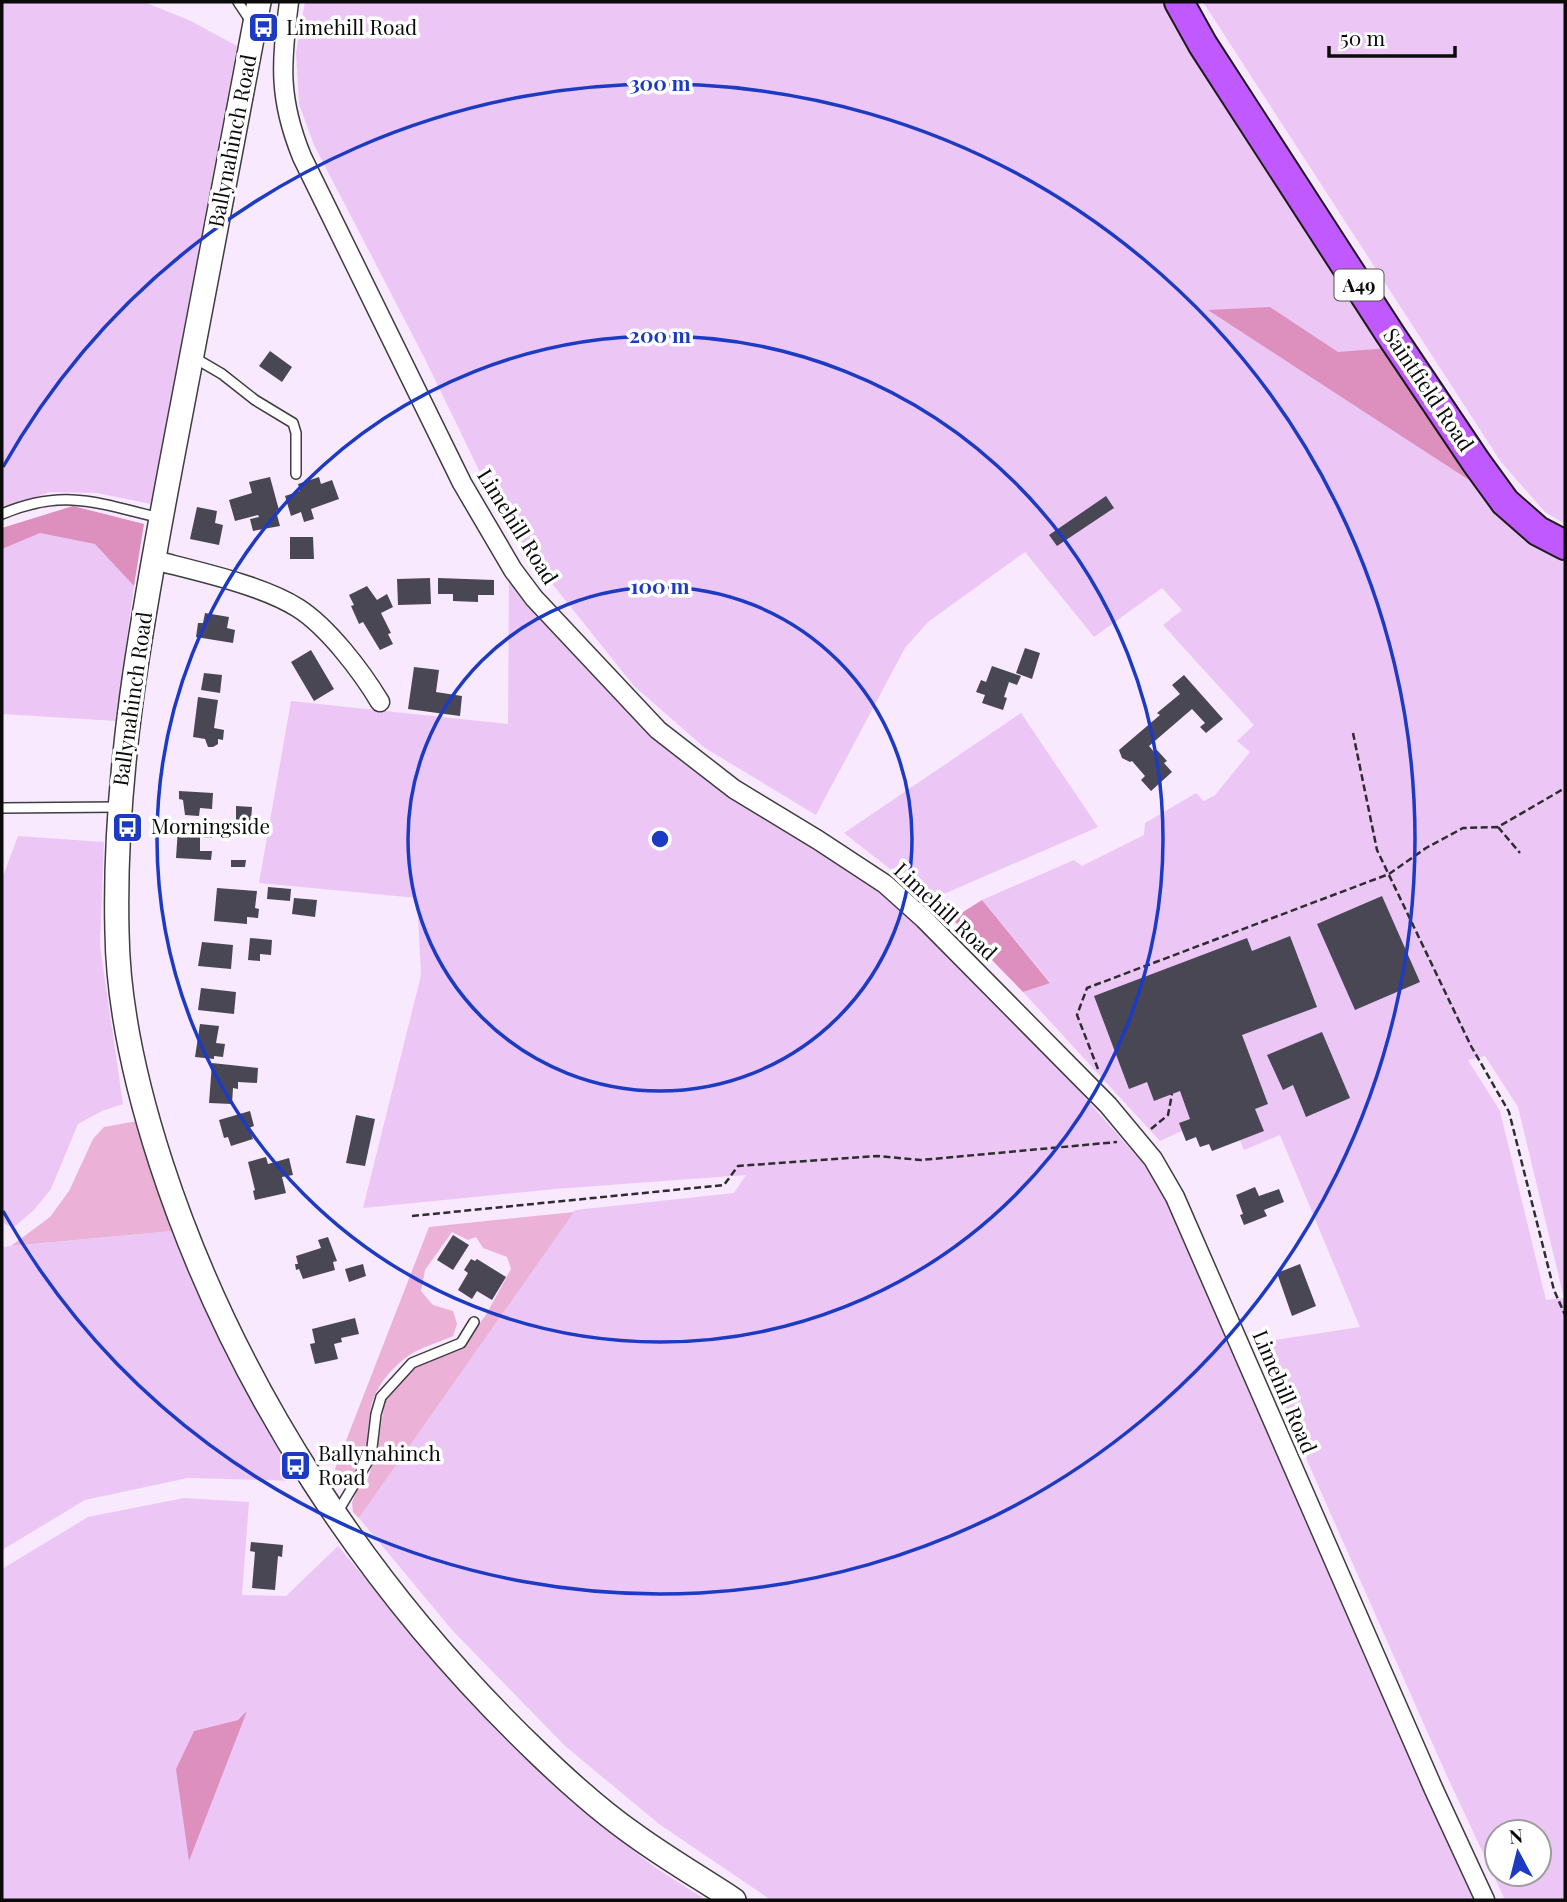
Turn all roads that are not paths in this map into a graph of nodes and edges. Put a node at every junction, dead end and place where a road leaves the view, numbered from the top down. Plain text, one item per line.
1 (238, 2) edge
2 (259, 2) edge
3 (289, 2) edge
4 (1179, 2) edge
5 (255, 27) junction
6 (192, 356) junction
7 (296, 474) dead end
8 (2, 514) edge
9 (161, 519) junction
10 (1565, 545) edge
11 (153, 559) junction
12 (380, 702) dead end
13 (119, 807) junction
14 (2, 808) edge
15 (474, 1322) dead end
16 (336, 1514) junction
17 (734, 1900) edge
18 (1485, 1900) edge

1 - 5 lane
2 - 5 street, Ballynahinch Road
3 - 18 street, Limehill Road
4 - 10 main road, Saintfield Road / A49
5 - 6 street, Ballynahinch Road
6 - 7 lane
6 - 9 street, Ballynahinch Road
8 - 9 lane
9 - 11 street, Ballynahinch Road
11 - 12 street
11 - 13 street, Ballynahinch Road
13 - 14 lane
13 - 16 street, Ballynahinch Road
15 - 16 lane
16 - 17 street, Ballynahinch Road

